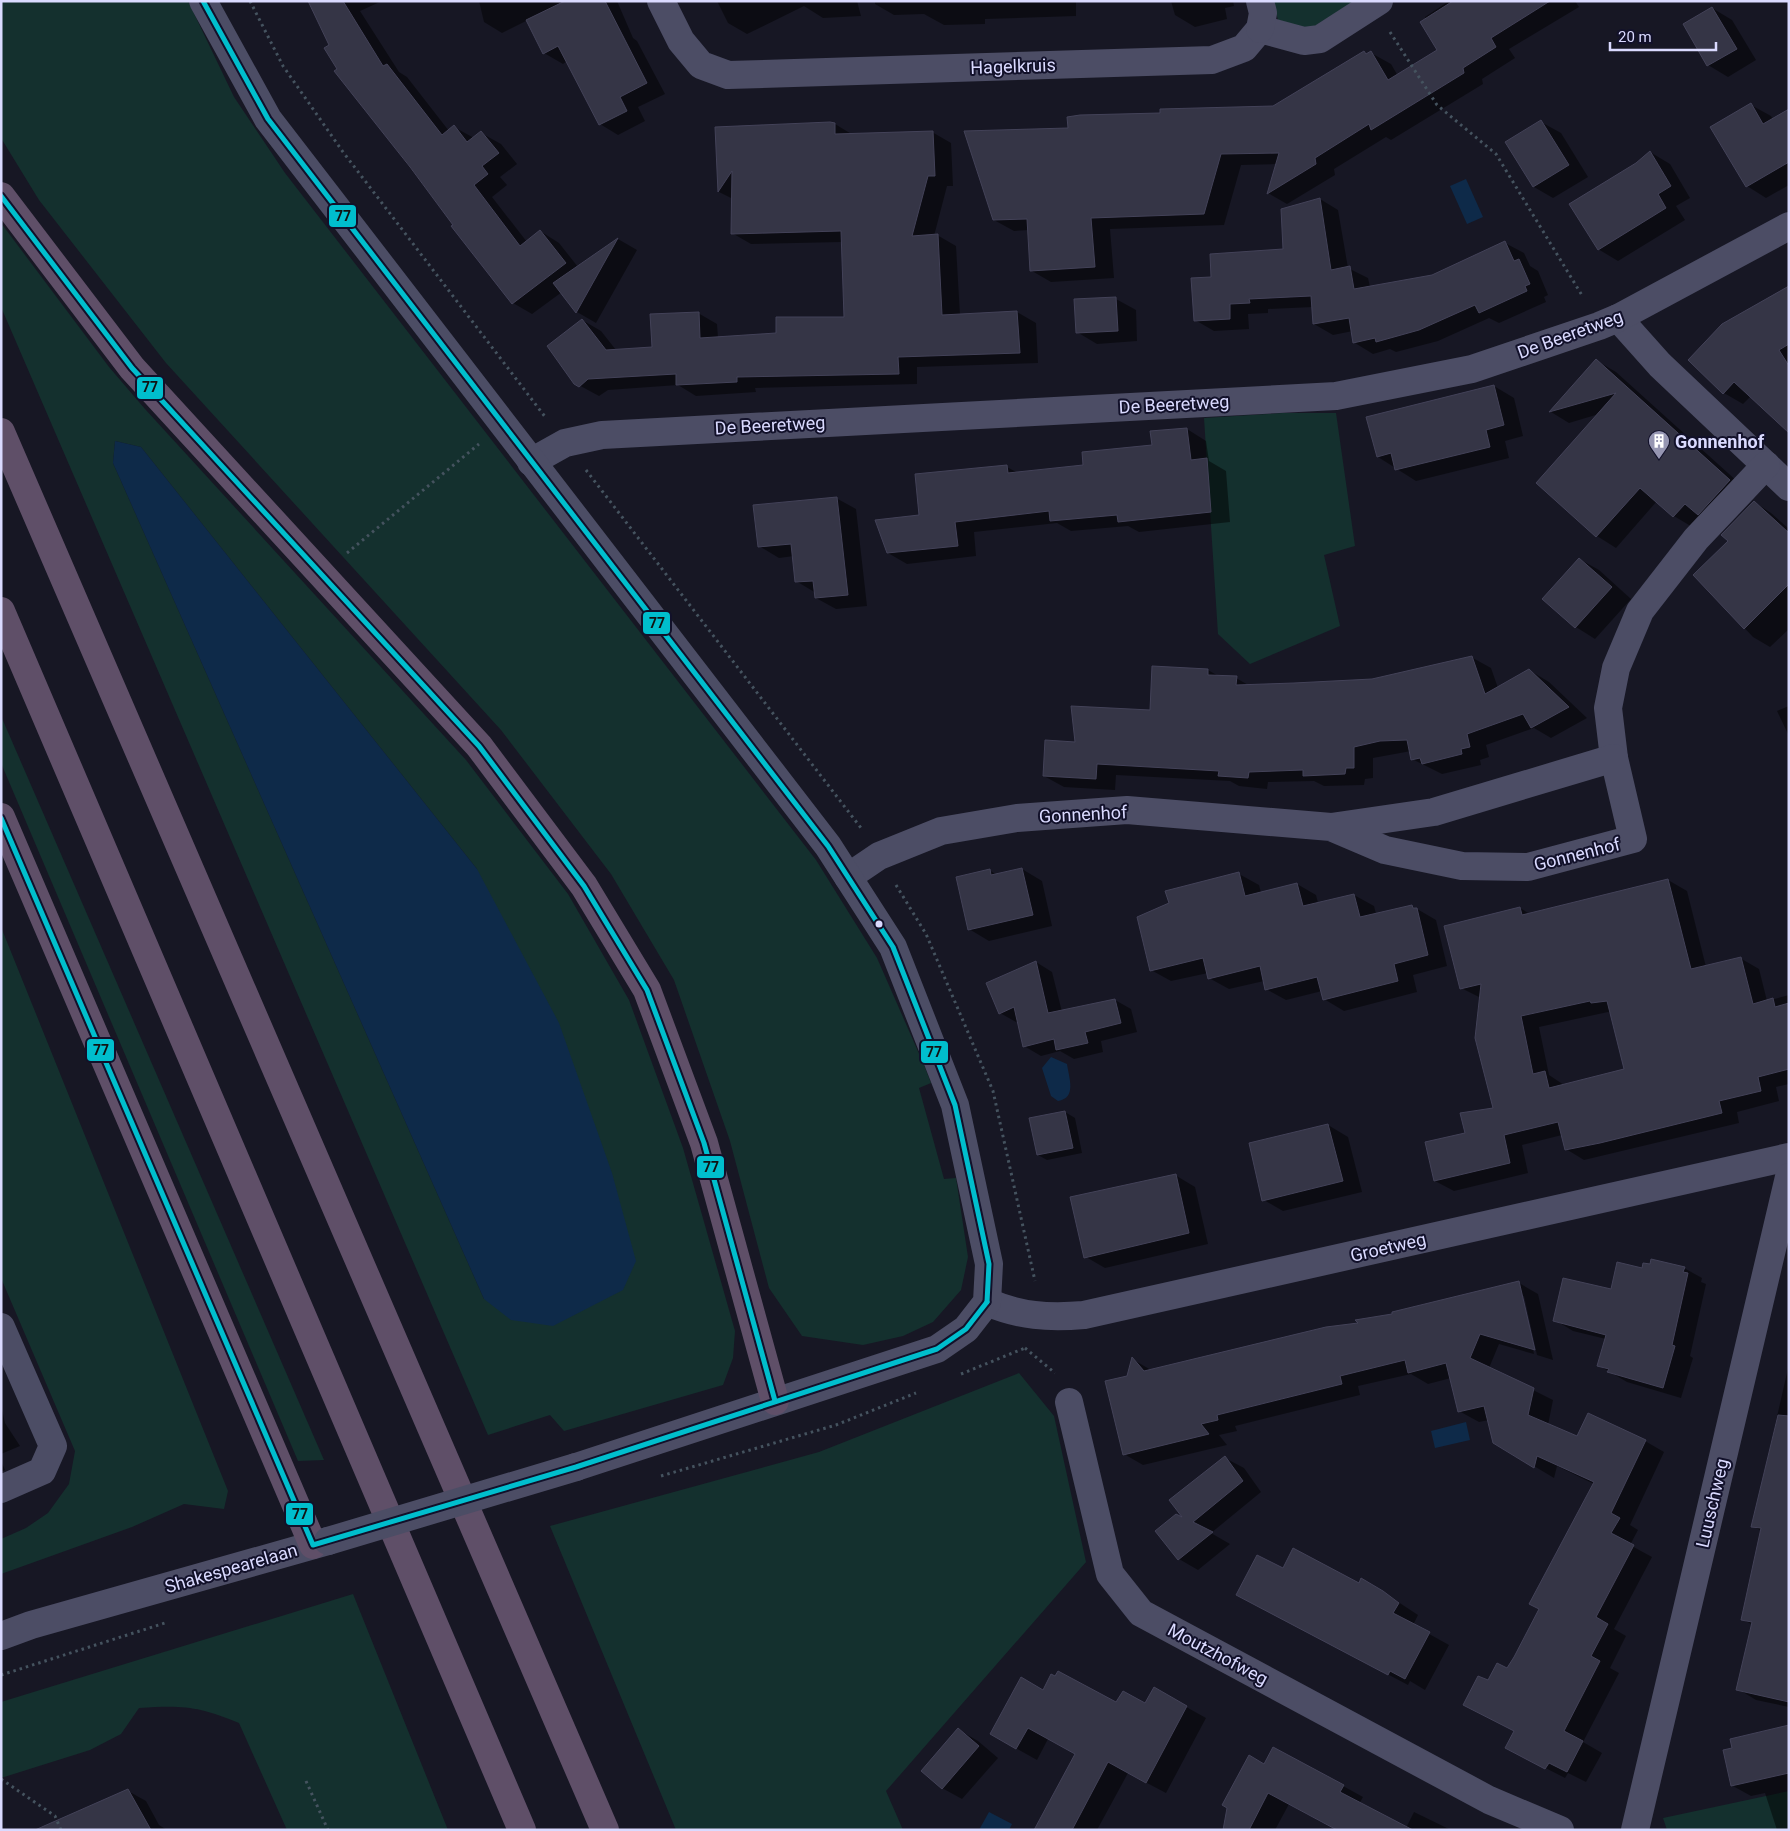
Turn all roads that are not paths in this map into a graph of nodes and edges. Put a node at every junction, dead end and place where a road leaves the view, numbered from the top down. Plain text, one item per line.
1 (203, 1) edge
2 (661, 1) edge
3 (1260, 1) edge
4 (1376, 3) edge
5 (1260, 29) junction
6 (1, 196) edge
7 (1789, 226) edge
8 (1609, 322) junction
9 (1, 432) edge
10 (531, 462) junction
11 (1766, 466) junction
12 (1789, 486) edge
13 (1, 611) edge
14 (1614, 758) junction
15 (1, 817) edge
16 (1330, 828) junction
17 (848, 877) junction
18 (1789, 1157) edge
19 (1789, 1177) edge
20 (987, 1302) junction
21 (1, 1327) edge
22 (775, 1401) junction
23 (1070, 1402) road end
24 (1, 1489) edge
25 (320, 1543) junction
26 (1, 1636) edge
27 (522, 1830) edge
28 (606, 1830) edge
29 (1560, 1830) edge
30 (1635, 1830) edge

1 - 10 street
2 - 5 street, Hagelkruis
3 - 5 street
4 - 5 street
6 - 22 highway
7 - 8 street, De Beeretweg
8 - 10 street, De Beeretweg
8 - 11 street
9 - 28 highway
10 - 17 street
11 - 12 street
11 - 14 street
13 - 27 highway
14 - 16 street, Gonnenhof
14 - 16 street, Gonnenhof
15 - 25 highway
16 - 17 street, Gonnenhof
17 - 20 street
18 - 20 street, Groetweg
19 - 30 street, Luuschweg
20 - 22 street, Shakespearelaan
21 - 24 street
22 - 25 street, Shakespearelaan, bridge
23 - 29 street, Moutzhofweg
25 - 26 street, Shakespearelaan

